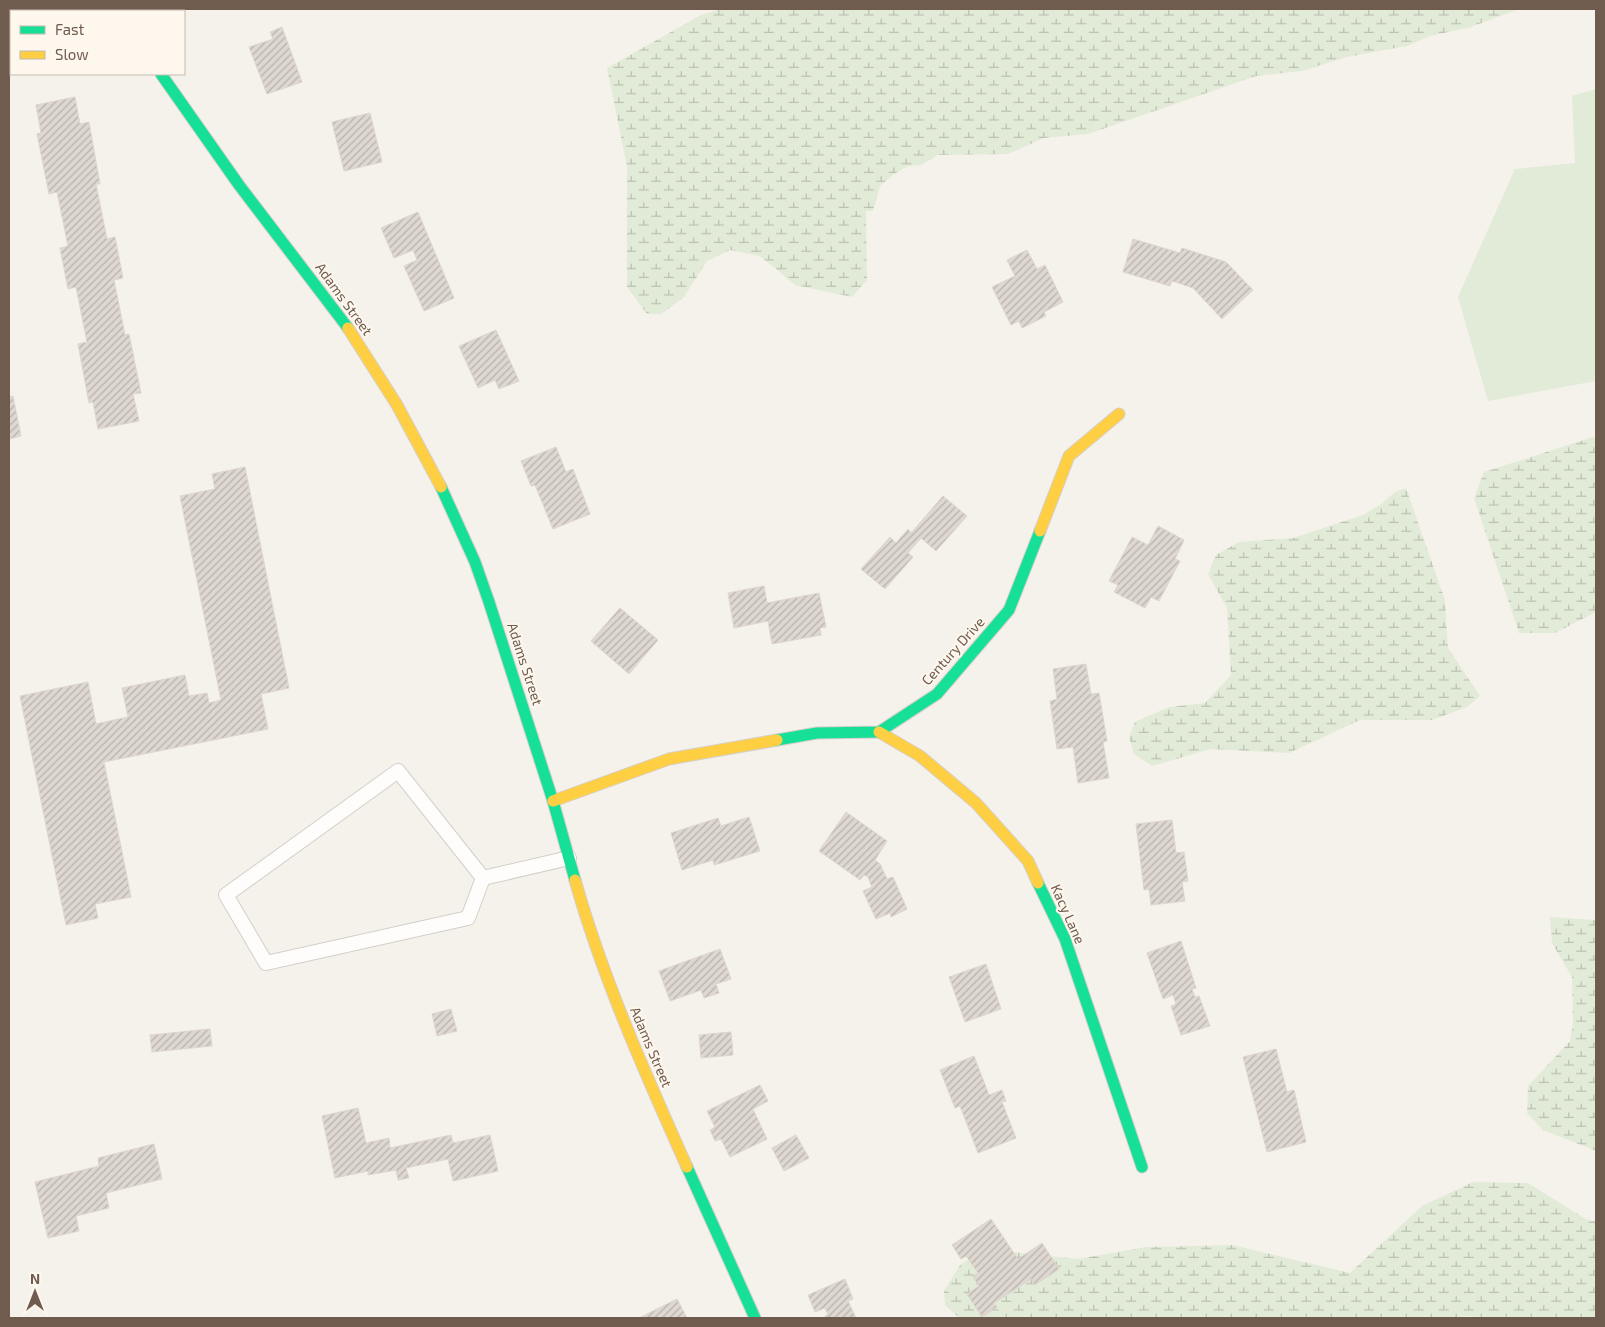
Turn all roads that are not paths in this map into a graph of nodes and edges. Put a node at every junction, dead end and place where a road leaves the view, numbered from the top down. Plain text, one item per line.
1 (162, 75) edge
2 (1119, 414) dead end
3 (879, 732) junction
4 (553, 802) junction
5 (569, 858) junction
6 (483, 878) junction
7 (1142, 1168) dead end
8 (755, 1318) edge

1 - 4 main road, Adams Street
2 - 3 main road, Century Drive
3 - 4 main road
3 - 7 main road, Kacy Lane
4 - 5 main road, Adams Street
5 - 6 lane
5 - 8 main road, Adams Street
6 - 6 lane

